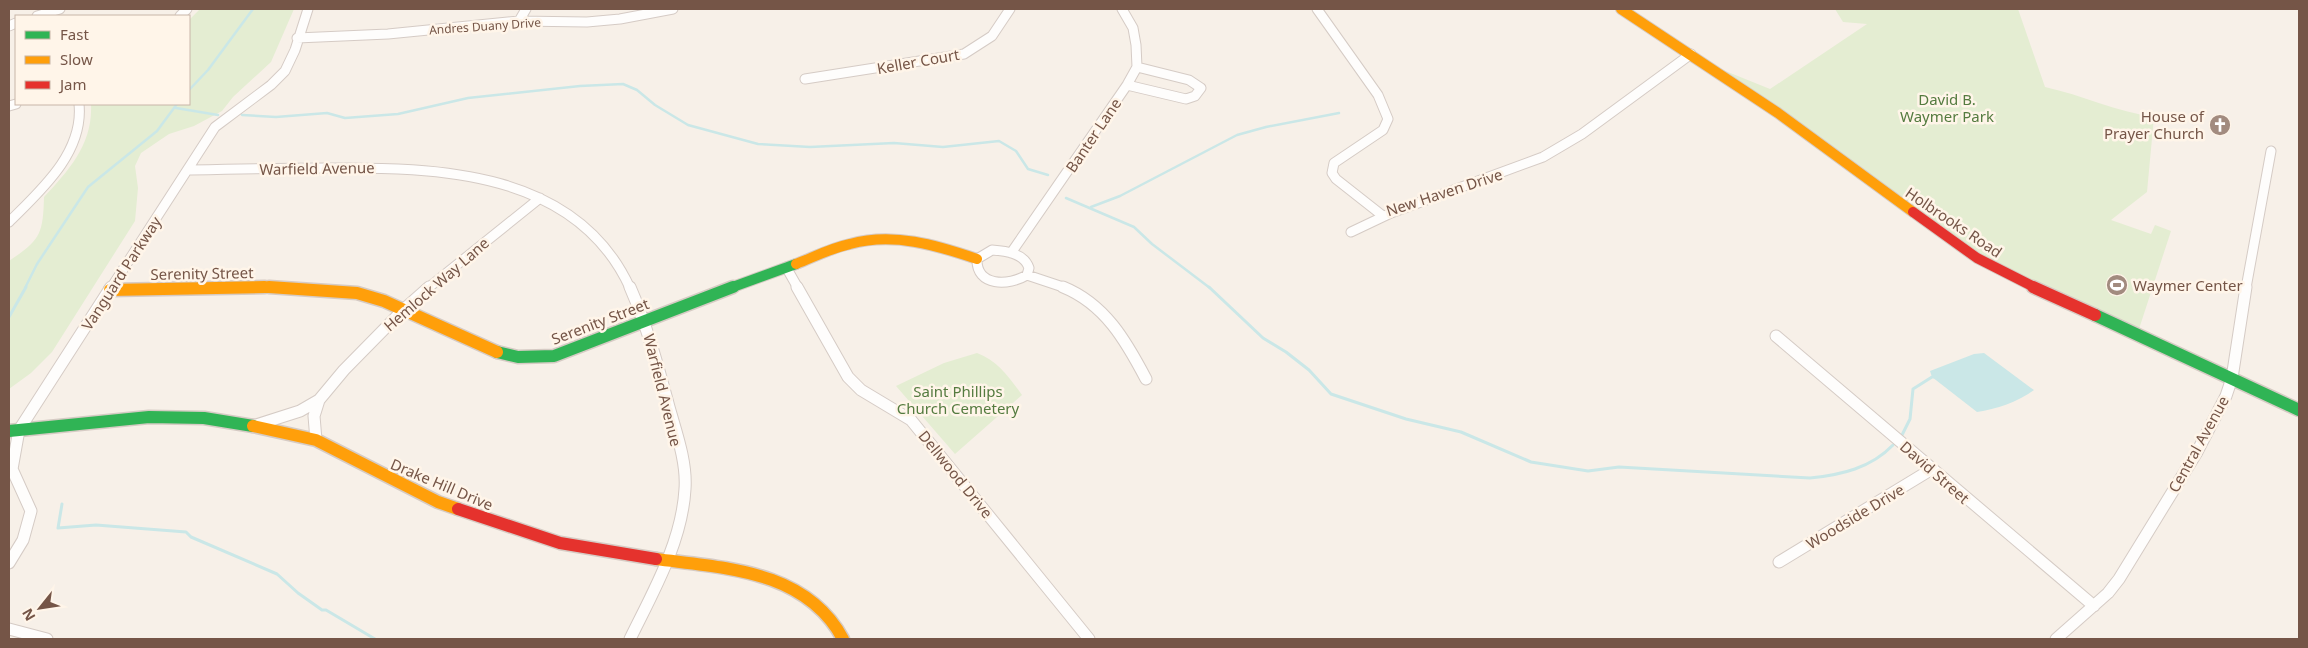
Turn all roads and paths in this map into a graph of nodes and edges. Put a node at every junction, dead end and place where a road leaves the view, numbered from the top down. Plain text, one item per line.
1 (60, 9) edge
2 (308, 9) edge
3 (526, 9) edge
4 (673, 9) edge
5 (1010, 9) edge
6 (1122, 9) edge
7 (1317, 9) edge
8 (1621, 9) edge
9 (40, 15) edge
10 (519, 21) junction
11 (297, 38) junction
12 (1691, 54) junction
13 (1137, 67) junction
14 (805, 80) dead end
15 (1127, 85) junction
16 (79, 105) edge
17 (2271, 151) dead end
18 (188, 170) junction
19 (540, 198) junction
20 (1383, 216) junction
21 (9, 222) edge
22 (1351, 232) dead end
23 (1011, 253) junction
24 (977, 259) junction
25 (786, 267) junction
26 (1027, 275) junction
27 (110, 290) junction
28 (403, 310) junction
29 (644, 320) junction
30 (1776, 336) dead end
31 (2232, 378) junction
32 (1146, 379) dead end
33 (319, 400) junction
34 (2299, 410) edge
35 (253, 426) junction
36 (14, 430) edge
37 (316, 440) junction
38 (10, 467) edge
39 (1932, 469) junction
40 (668, 560) junction
41 (1779, 562) dead end
42 (9, 563) edge
43 (2094, 606) junction
44 (9, 629) edge
45 (47, 639) edge
46 (630, 639) edge
47 (843, 639) edge
48 (1089, 639) edge
49 (2056, 639) edge

1 - 9 street
2 - 11 street, Vanguard Parkway
3 - 10 street
4 - 10 street, Andres Duany Drive
5 - 14 street, Keller Court
6 - 13 street
7 - 20 street, New Haven Drive
8 - 12 street, Holbrooks Road
10 - 11 street, Andres Duany Drive
11 - 18 street, Vanguard Parkway
12 - 20 street, New Haven Drive
12 - 31 street, Holbrooks Road
13 - 15 street, Banter Lane
13 - 15 street
15 - 23 street, Banter Lane
16 - 21 street
17 - 31 street, Central Avenue
18 - 19 street, Warfield Avenue
18 - 27 street, Vanguard Parkway
19 - 28 street, Hemlock Way Lane
19 - 29 street, Warfield Avenue
20 - 22 street
23 - 24 street
23 - 26 street
24 - 25 street, Serenity Street
24 - 26 street
25 - 29 street, Serenity Street
25 - 48 street, Dellwood Drive
26 - 32 street
27 - 28 street, Serenity Street
27 - 36 street, Vanguard Parkway
28 - 29 street, Serenity Street
28 - 33 street, Hemlock Way Lane
29 - 40 street, Warfield Avenue
30 - 39 street, David Street
31 - 34 street, Holbrooks Road
31 - 43 street, Central Avenue
33 - 35 street, Hemlock Way Lane
33 - 37 street, Hemlock Way Lane
35 - 36 street, Drake Hill Drive
35 - 37 street, Drake Hill Drive
36 - 38 street, Vanguard Parkway
37 - 40 street, Drake Hill Drive
38 - 42 street, Vanguard Parkway
39 - 41 street, Woodside Drive
39 - 43 street, David Street
40 - 46 street, Warfield Avenue
40 - 47 street, Drake Hill Drive
43 - 49 street, Central Avenue
44 - 45 street

